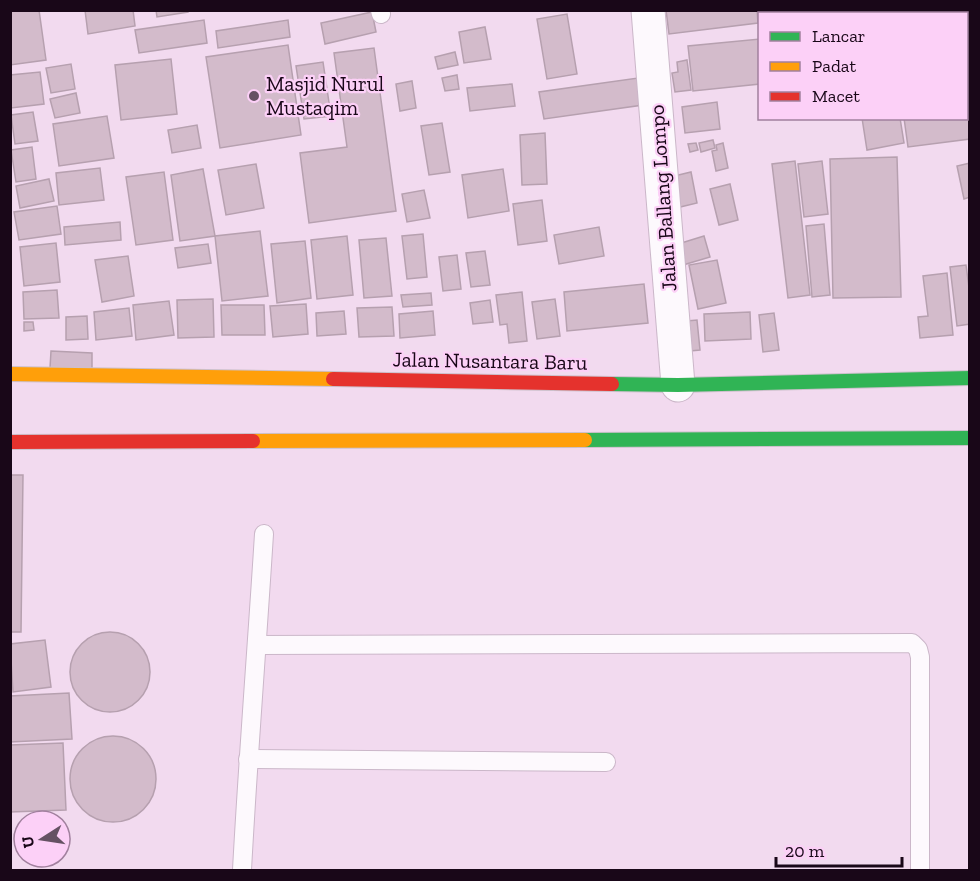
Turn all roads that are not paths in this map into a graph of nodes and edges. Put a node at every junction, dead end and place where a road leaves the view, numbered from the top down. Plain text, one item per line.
1 (648, 10) edge
2 (10, 374) edge
3 (969, 378) edge
4 (678, 385) junction
5 (969, 438) edge
6 (10, 442) edge
7 (264, 534) dead end
8 (257, 645) junction
9 (248, 759) junction
10 (606, 762) dead end
11 (243, 870) edge
12 (920, 870) edge

1 - 4 street, Jalan Ballang Lompo
2 - 4 highway, Jalan Nusantara Baru
3 - 4 highway, Jalan Nusantara Baru
5 - 6 highway
7 - 8 lane
8 - 9 lane
8 - 12 lane
9 - 10 lane
9 - 11 lane

